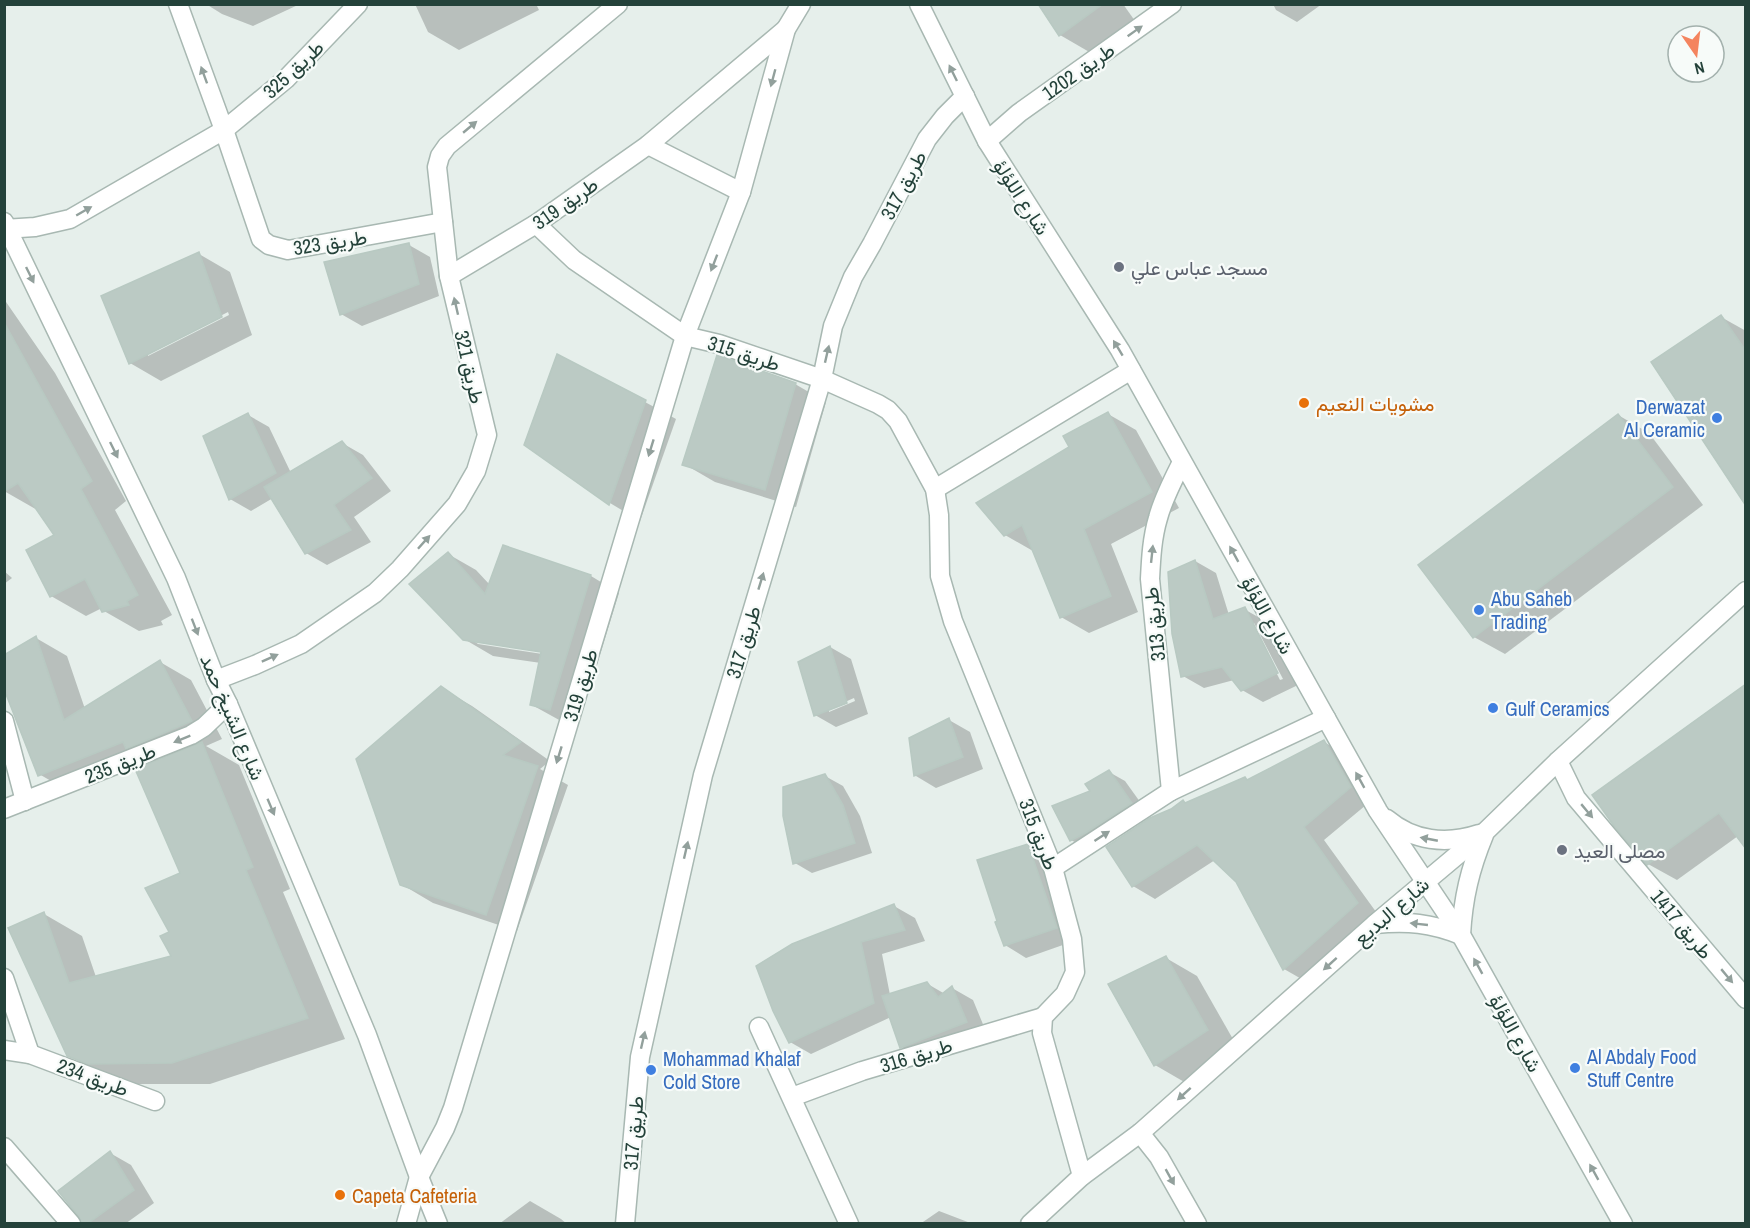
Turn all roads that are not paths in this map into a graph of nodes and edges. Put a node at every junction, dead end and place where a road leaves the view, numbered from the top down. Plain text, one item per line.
1 (178, 4) edge
2 (358, 4) edge
3 (618, 4) edge
4 (801, 4) edge
5 (919, 4) edge
6 (1172, 4) edge
7 (786, 30) junction
8 (964, 96) junction
9 (224, 130) junction
10 (987, 141) junction
11 (648, 145) junction
12 (741, 192) junction
13 (443, 222) junction
14 (536, 224) junction
15 (6, 226) edge
16 (449, 276) junction
17 (685, 336) junction
18 (1131, 370) junction
19 (822, 379) junction
20 (1182, 462) junction
21 (935, 489) junction
22 (1746, 591) edge
23 (216, 680) junction
24 (228, 704) junction
25 (1326, 718) junction
26 (4, 721) edge
27 (1558, 761) junction
28 (1172, 791) junction
29 (25, 801) junction
30 (4, 809) edge
31 (1378, 811) junction
32 (1486, 831) junction
33 (1053, 868) junction
34 (1426, 881) junction
35 (1375, 924) junction
36 (1461, 935) junction
37 (4, 978) edge
38 (1746, 999) edge
39 (1042, 1017) junction
40 (759, 1027) dead end
41 (4, 1050) edge
42 (30, 1054) junction
43 (792, 1097) junction
44 (155, 1101) dead end
45 (1140, 1133) junction
46 (4, 1147) edge
47 (1082, 1176) junction
48 (419, 1178) junction
49 (1193, 1222) edge
50 (71, 1224) edge
51 (406, 1224) edge
52 (438, 1224) edge
53 (625, 1224) edge
54 (849, 1224) edge
55 (1030, 1224) edge
56 (1623, 1224) edge

9 -> 1 street, طريق 323
2 - 9 street, طريق 325
13 -> 3 street, طريق 321
4 - 7 street, طريق 319
8 -> 5 street, شارع اللؤلؤ
10 -> 6 street, طريق 1202
7 - 11 street, طريق 319
7 -> 12 street, طريق 319
8 - 10 street, شارع اللؤلؤ
19 -> 8 street, طريق 317
9 - 13 street, طريق 323
15 -> 9 street
18 -> 10 street, شارع اللؤلؤ
11 - 12 street
11 - 14 street, طريق 319
12 -> 17 street, طريق 319
13 - 16 street, طريق 321
14 - 16 street, طريق 319
14 - 17 street, طريق 315
15 -> 23 street, شارع الشيخ حمد
23 -> 16 street, طريق 321
17 - 19 street, طريق 315
17 -> 48 street, طريق 319
18 - 20 street, شارع اللؤلؤ
18 - 21 street
19 - 21 street, طريق 315
53 -> 19 street, طريق 317
25 -> 20 street, شارع اللؤلؤ
28 -> 20 street, طريق 313
21 - 33 street, طريق 315
22 - 27 street, شارع البديع
23 - 24 street, شارع الشيخ حمد
24 -> 29 street, طريق 235
24 -> 48 street, شارع الشيخ حمد
25 - 28 street
31 -> 25 street, شارع اللؤلؤ
26 - 29 street
27 - 32 street, شارع البديع
27 -> 38 street, طريق 1417
33 -> 28 street
29 - 30 street, طريق 235
32 -> 31 street
31 - 34 street, شارع اللؤلؤ
32 - 34 street, شارع البديع
32 - 36 street
33 - 39 street, طريق 315
34 - 35 street, شارع البديع
34 - 36 street, شارع اللؤلؤ
36 -> 35 street
35 -> 45 street, شارع البديع
56 -> 36 street, شارع اللؤلؤ
37 - 42 street
39 - 43 street, طريق 316
39 - 47 street
40 - 43 street
41 - 42 street, طريق 234
42 - 44 street, طريق 234
43 - 54 street
45 - 47 street, شارع البديع
45 -> 49 street
46 - 50 street
47 - 55 street, شارع البديع
48 - 51 street, طريق 319
48 - 52 street, شارع الشيخ حمد

